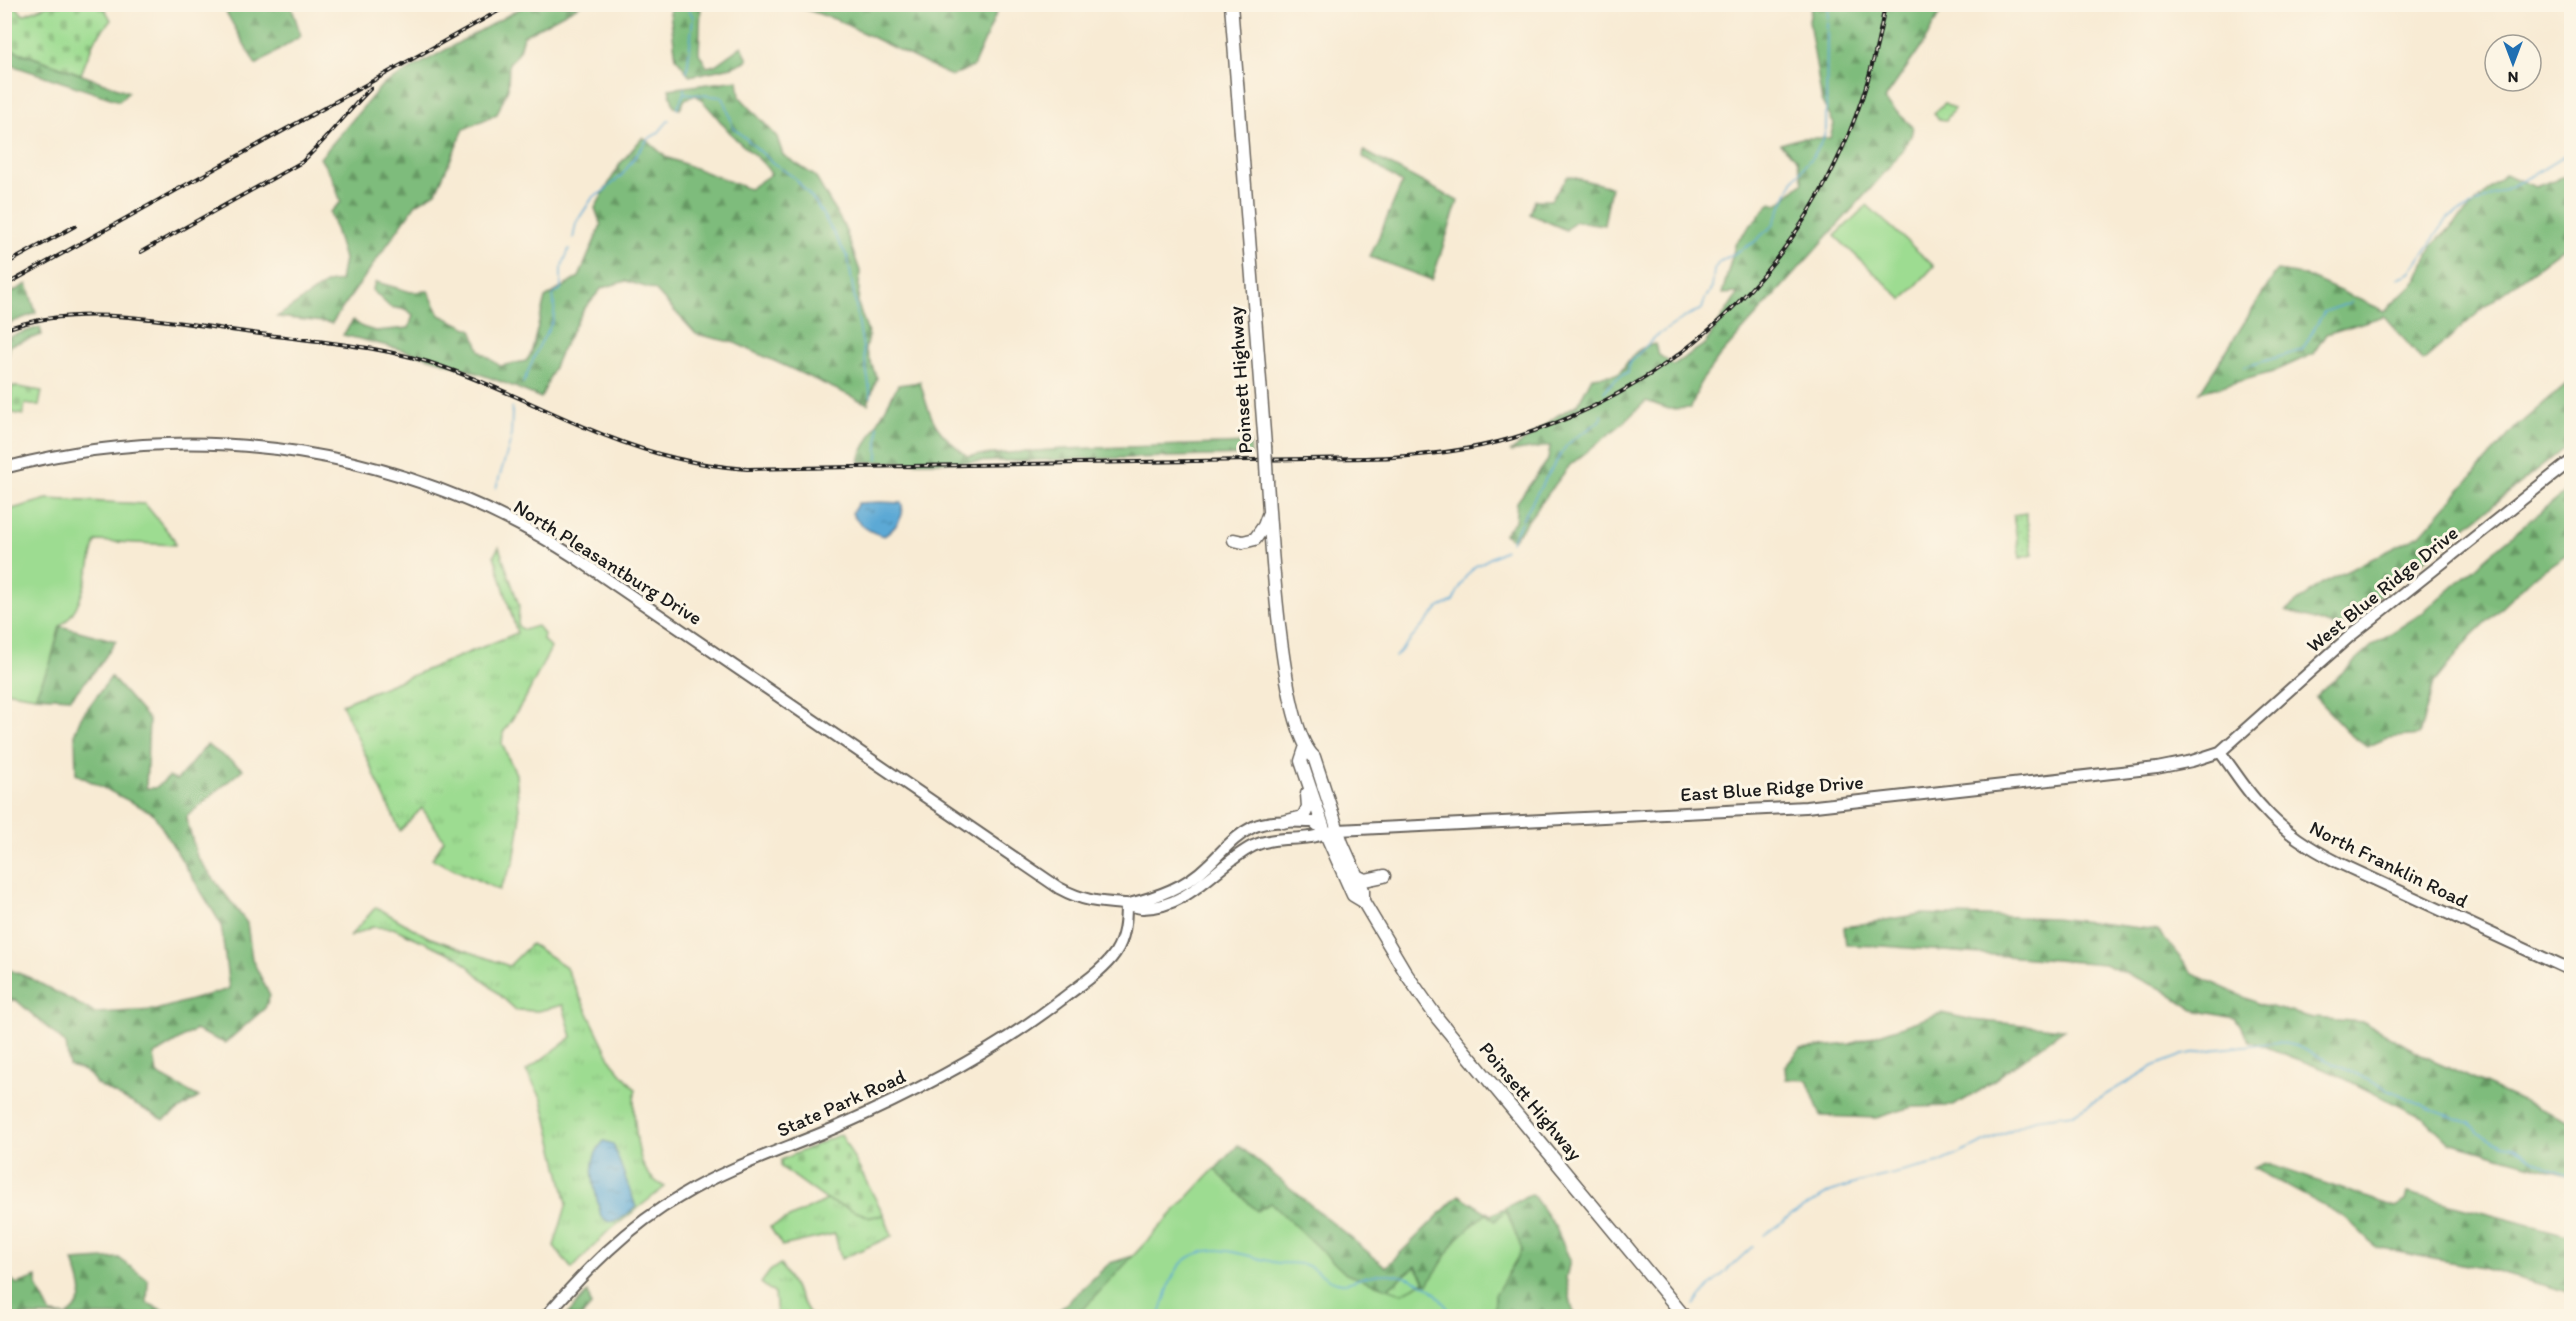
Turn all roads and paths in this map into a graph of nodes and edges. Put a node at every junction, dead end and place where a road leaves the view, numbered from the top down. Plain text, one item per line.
1 (1231, 4) edge
2 (2571, 460) edge
3 (4, 468) edge
4 (1269, 511) junction
5 (1234, 540) dead end
6 (1305, 749) junction
7 (2220, 752) junction
8 (1304, 772) junction
9 (1283, 822) junction
10 (1338, 830) junction
11 (1325, 832) junction
12 (1357, 876) junction
13 (1384, 876) dead end
14 (1363, 901) junction
15 (1126, 904) junction
16 (2571, 971) edge
17 (546, 1317) edge
18 (1684, 1317) edge

1 - 4 highway, Poinsett Highway, bridge
2 - 7 main road, West Blue Ridge Drive
3 - 15 main road, North Pleasantburg Drive
4 - 5 highway
4 - 6 highway, Poinsett Highway
6 - 8 highway, Poinsett Highway
6 - 10 highway, Poinsett Highway
7 - 10 main road, East Blue Ridge Drive
7 - 16 main road, North Franklin Road
8 - 9 highway
8 - 11 highway, Poinsett Highway
9 - 11 main road
9 - 15 main road
10 - 11 main road, East Blue Ridge Drive
10 - 12 highway, Poinsett Highway
11 - 14 highway, Poinsett Highway
11 - 15 main road
12 - 13 highway
12 - 14 highway, Poinsett Highway
14 - 18 highway, Poinsett Highway
15 - 17 main road, State Park Road

